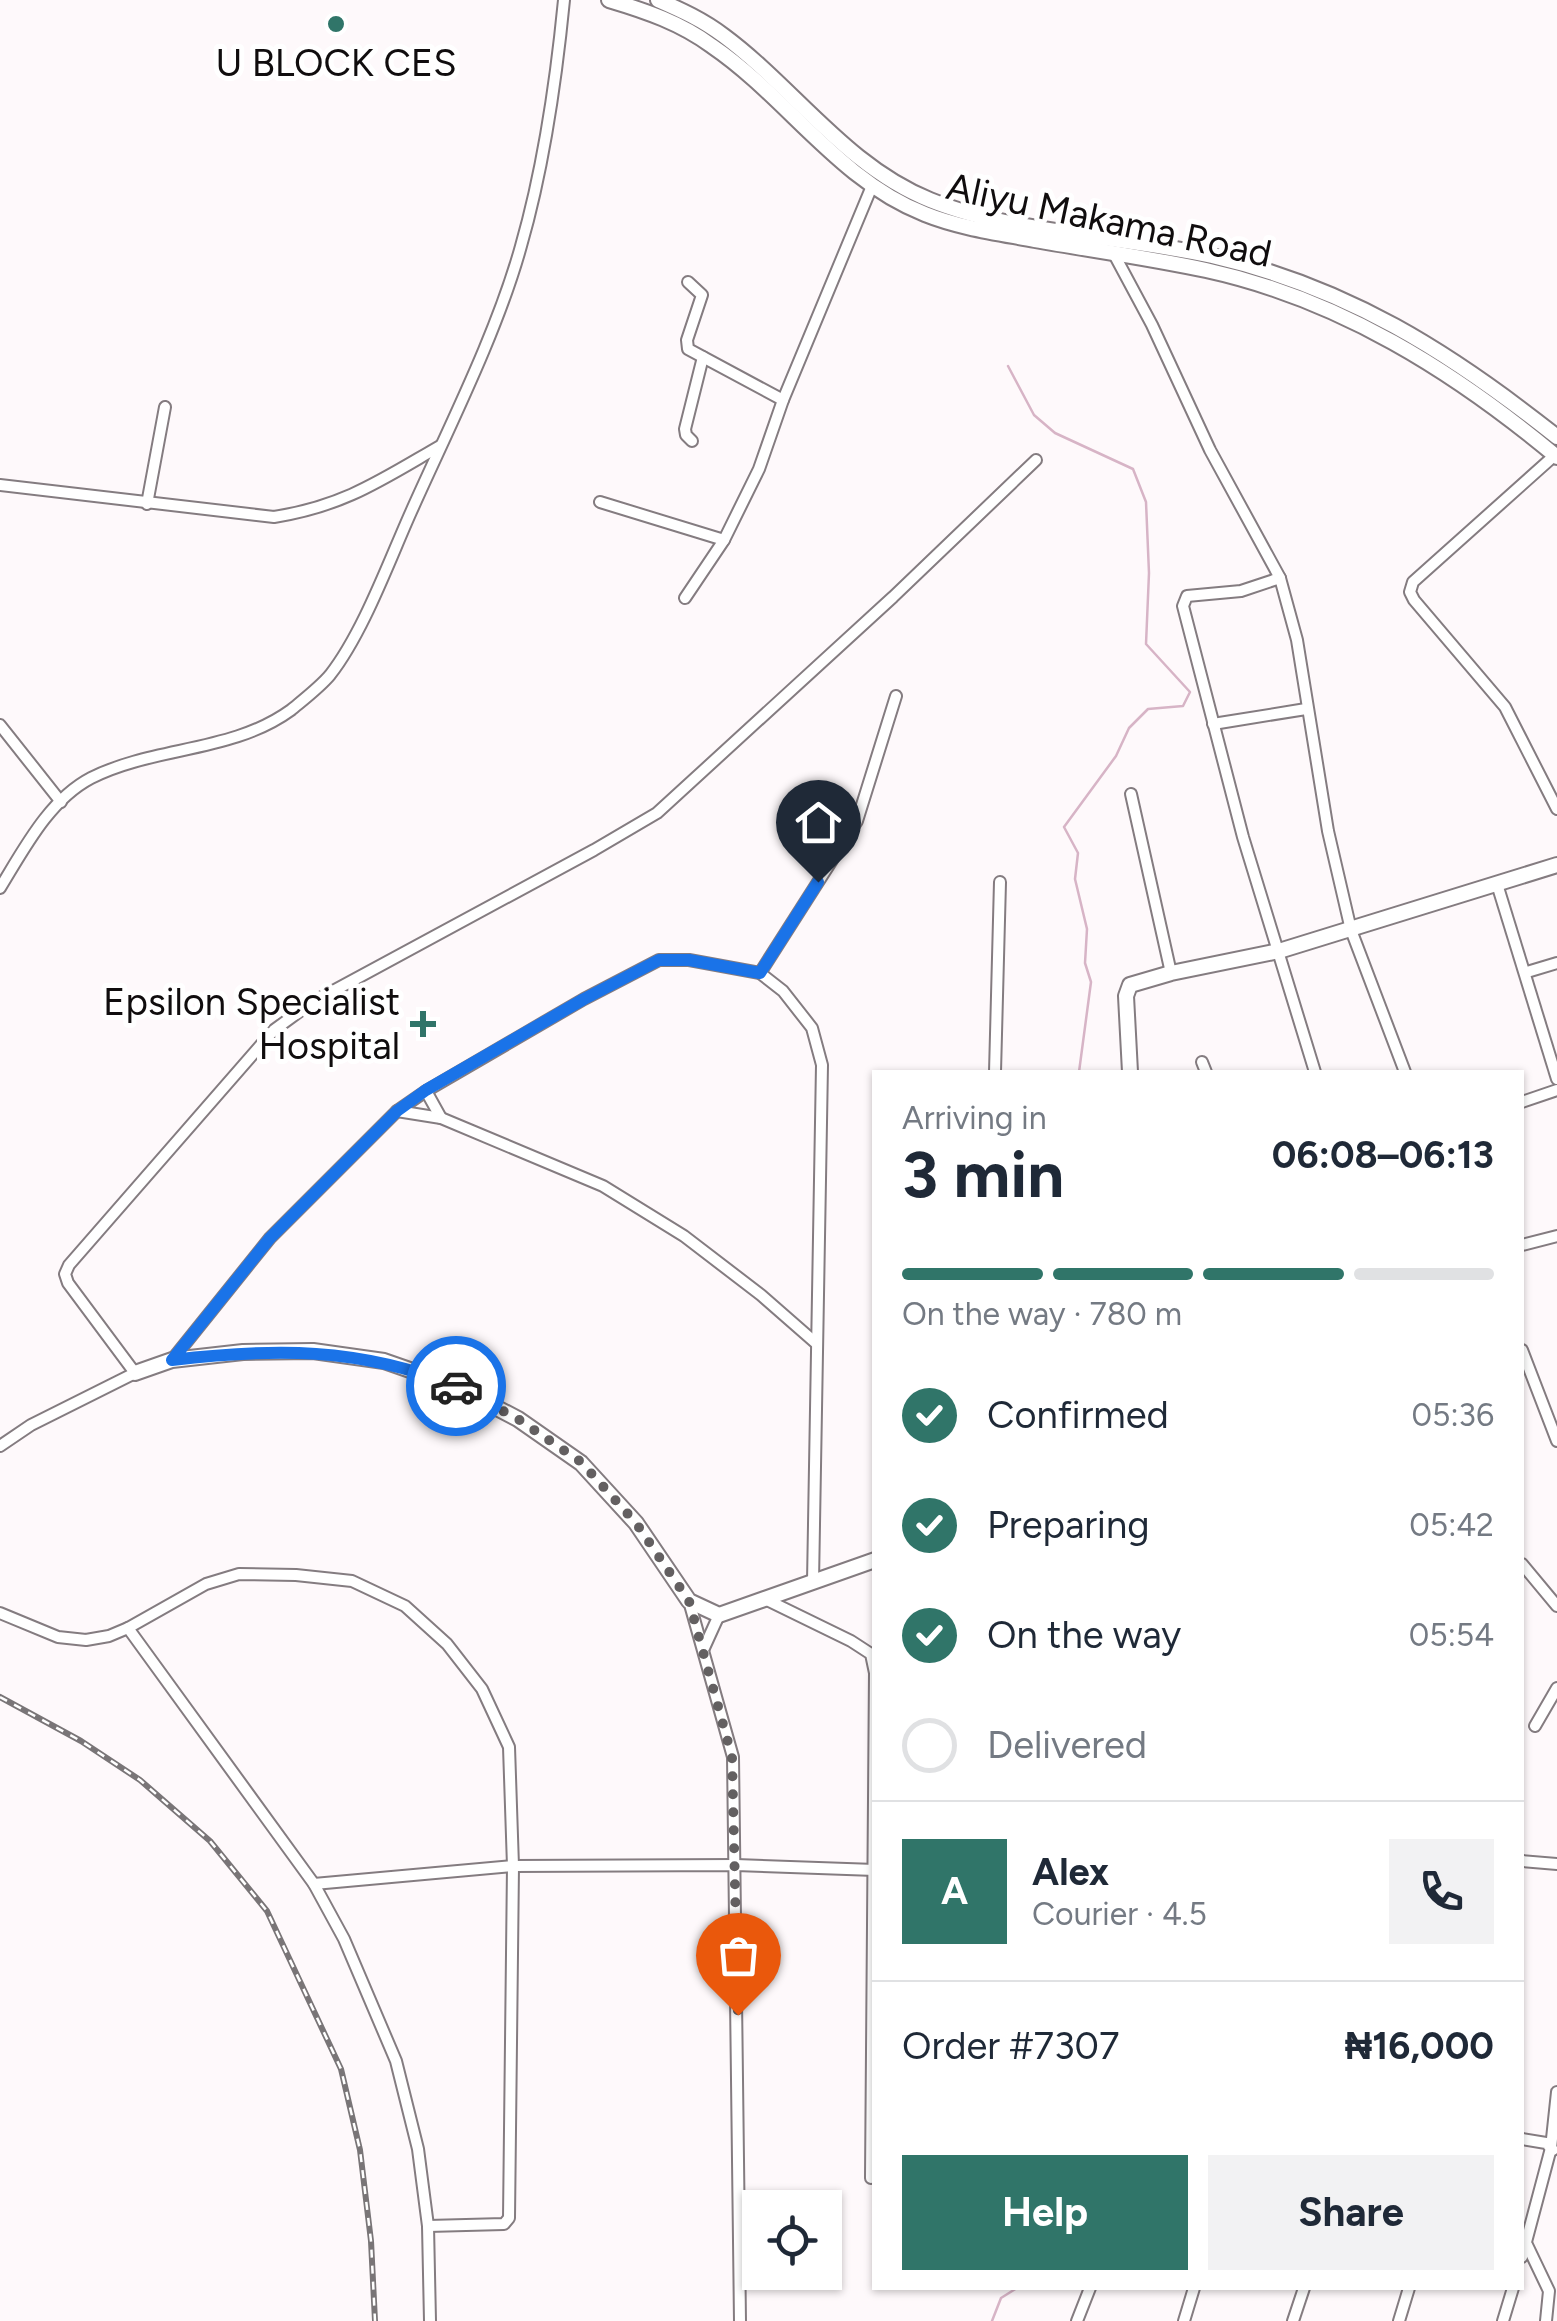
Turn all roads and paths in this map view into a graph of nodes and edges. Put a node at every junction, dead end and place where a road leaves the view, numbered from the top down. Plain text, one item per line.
1 (564, 0) edge
2 (609, 0) edge
3 (658, 0) edge
4 (769, 84) junction
5 (872, 186) junction
6 (1058, 237) junction
7 (1074, 240) junction
8 (1114, 256) junction
9 (688, 282) dead end
10 (703, 357) junction
11 (783, 400) junction
12 (165, 407) dead end
13 (1557, 437) edge
14 (692, 440) dead end
15 (440, 446) junction
16 (1556, 456) edge
17 (1036, 460) dead end
18 (0, 485) edge
19 (600, 502) dead end
20 (147, 504) junction
21 (724, 540) junction
22 (1280, 578) junction
23 (684, 598) dead end
24 (896, 696) dead end
25 (1306, 709) junction
26 (1213, 724) junction
27 (0, 725) edge
28 (1131, 794) dead end
29 (60, 802) junction
30 (1557, 809) edge
31 (1557, 865) edge
32 (1000, 882) dead end
33 (1498, 884) junction
34 (0, 888) edge
35 (1351, 930) junction
36 (1279, 952) junction
37 (1557, 963) edge
38 (1526, 972) junction
39 (760, 973) junction
40 (1171, 973) junction
41 (995, 1070) edge
42 (1130, 1070) edge
43 (1314, 1070) edge
44 (1403, 1070) edge
45 (1556, 1073) edge
46 (426, 1090) junction
47 (1557, 1090) edge
48 (1524, 1101) edge
49 (397, 1111) junction
50 (442, 1118) junction
51 (1557, 1236) edge
52 (1524, 1244) edge
53 (817, 1344) junction
54 (1524, 1355) edge
55 (172, 1360) junction
56 (135, 1373) junction
57 (1557, 1440) edge
58 (0, 1446) edge
59 (872, 1561) edge
60 (1524, 1567) edge
61 (1532, 1578) junction
62 (813, 1582) junction
63 (1524, 1586) edge
64 (790, 1591) junction
65 (767, 1600) junction
66 (689, 1601) junction
67 (1557, 1606) edge
68 (0, 1613) edge
69 (719, 1614) junction
70 (803, 1618) junction
71 (128, 1628) junction
72 (704, 1648) junction
73 (872, 1658) edge
74 (1557, 1688) edge
75 (1534, 1726) dead end
76 (1524, 1861) edge
77 (1557, 1864) edge
78 (512, 1866) junction
79 (736, 1866) junction
80 (872, 1870) edge
81 (314, 1884) junction
82 (872, 2055) edge
83 (1557, 2092) edge
84 (1524, 2139) edge
85 (1554, 2150) edge
86 (870, 2178) dead end
87 (428, 2226) junction
88 (1526, 2244) junction
89 (1524, 2250) edge
90 (1089, 2290) edge
91 (1193, 2290) edge
92 (1303, 2290) edge
93 (1408, 2290) edge
94 (1512, 2290) edge
95 (430, 2321) edge
96 (740, 2321) edge
97 (1077, 2321) edge
98 (1184, 2321) edge
99 (1293, 2321) edge
100 (1399, 2321) edge
101 (1503, 2321) edge
102 (1546, 2321) edge

1 - 15 street
2 - 4 street, Aliyu Makama Road
3 - 4 street, Aliyu Makama Road
4 - 5 street, Aliyu Makama Road
4 - 6 street, Aliyu Makama Road
5 - 6 street, Aliyu Makama Road
5 - 11 street
6 - 7 street, Aliyu Makama Road
7 - 8 street, Aliyu Makama Road
7 - 13 street, Aliyu Makama Road
8 - 16 street, Aliyu Makama Road
8 - 22 street
9 - 10 street
10 - 11 street
10 - 14 street
11 - 21 street
12 - 20 street
15 - 20 street
15 - 29 street
16 - 30 street
17 - 56 street
18 - 20 street
19 - 21 street
21 - 23 street
22 - 25 street
22 - 26 street
24 - 39 street
25 - 26 street
25 - 35 street
26 - 36 street
27 - 29 street
28 - 40 street
29 - 34 street
31 - 33 street
32 - 41 street
33 - 35 street
33 - 38 street
35 - 36 street
35 - 44 street
36 - 40 street
36 - 43 street
37 - 38 street
38 - 45 street
39 - 46 street
39 - 53 street
40 - 42 street
46 - 49 street
46 - 50 street
47 - 48 street
49 - 50 street
49 - 55 street
50 - 53 street
51 - 52 street
53 - 62 street
54 - 57 street
55 - 56 street
55 - 66 street
56 - 58 street
59 - 62 street
60 - 61 street
61 - 63 street
61 - 67 street
62 - 64 street
64 - 65 street
64 - 70 street
65 - 69 street
65 - 70 street
66 - 69 street
66 - 72 street
68 - 71 street
69 - 72 street
70 - 73 street
71 - 78 street
71 - 81 street
72 - 79 street
74 - 75 street
76 - 77 street
78 - 79 street
78 - 81 street
78 - 87 street
79 - 80 street
79 - 96 street
81 - 87 street
82 - 86 street
83 - 85 street
84 - 85 street
85 - 88 street
87 - 95 street
88 - 89 street
88 - 102 street
90 - 97 street
91 - 98 street
92 - 99 street
93 - 100 street
94 - 101 street

